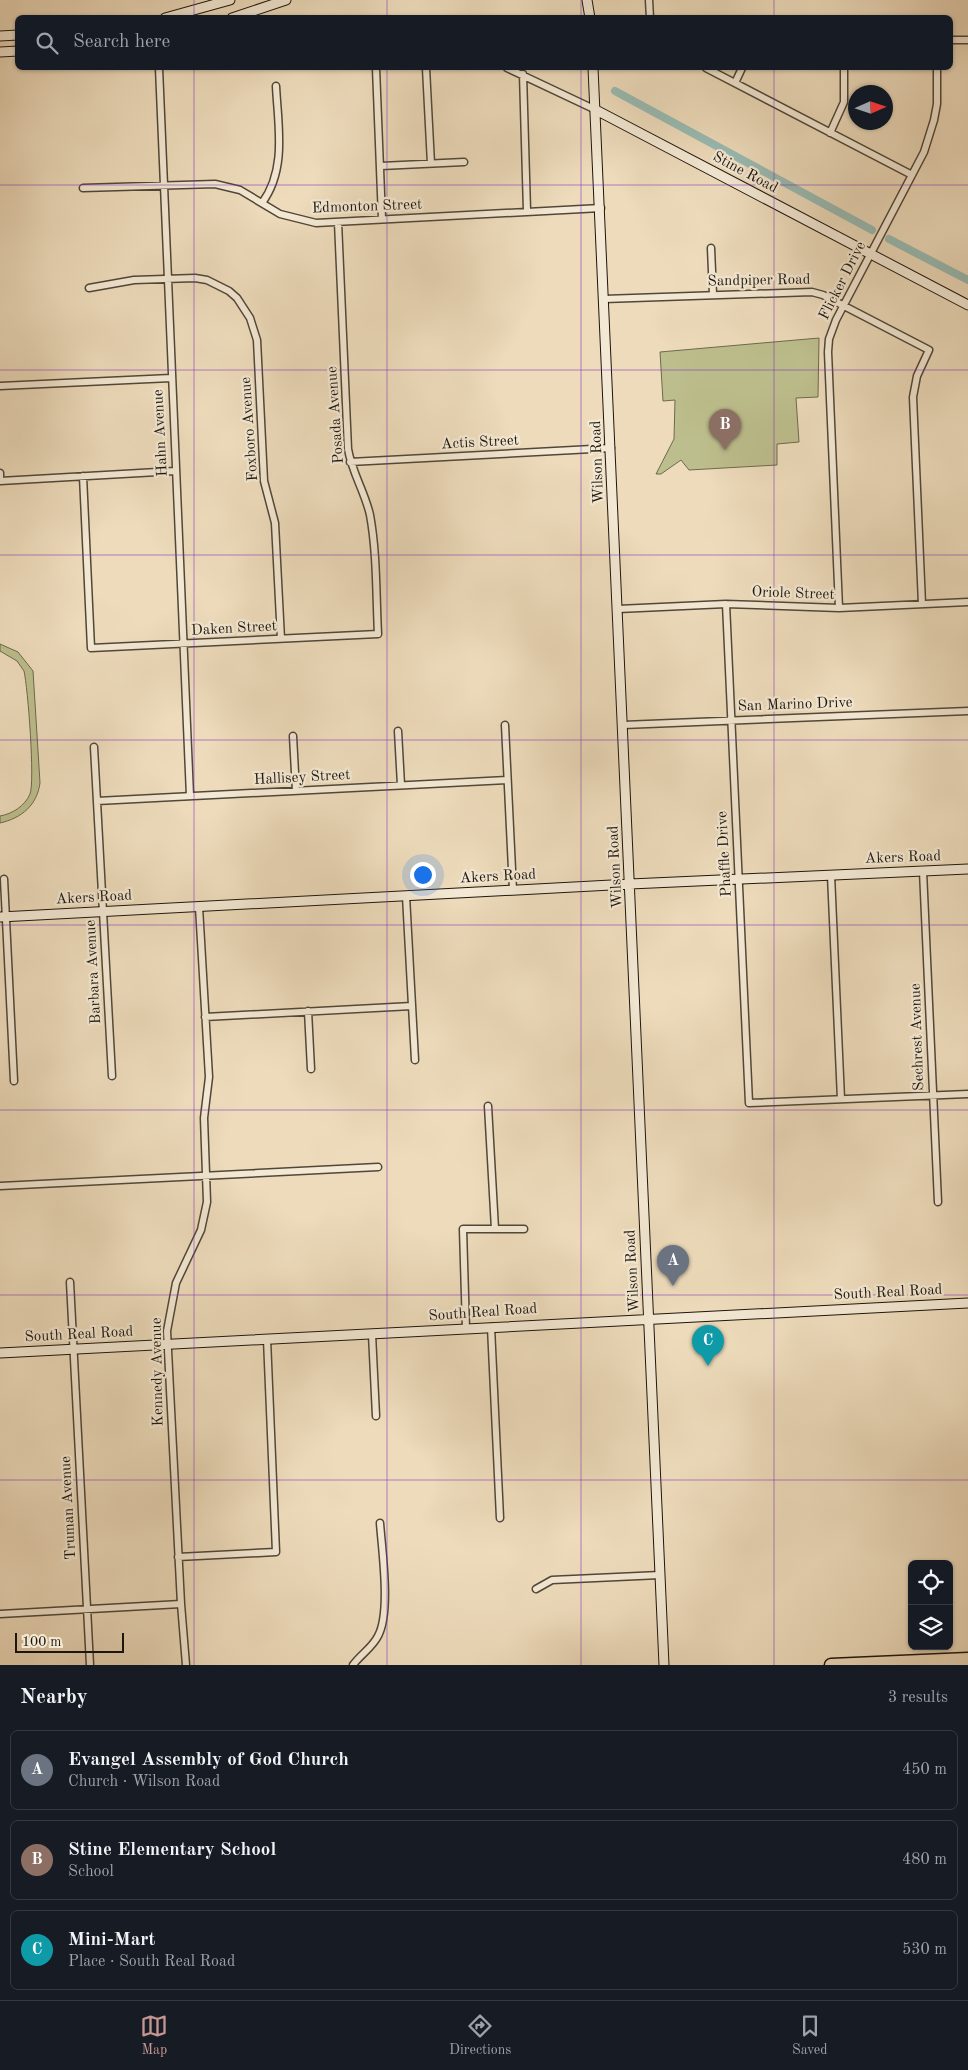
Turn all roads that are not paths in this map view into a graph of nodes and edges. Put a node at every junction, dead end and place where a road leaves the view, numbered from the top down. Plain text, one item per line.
1 (230, 0) edge
2 (286, 0) edge
3 (587, 0) edge
4 (650, 0) edge
5 (177, 15) edge
6 (241, 15) edge
7 (590, 15) edge
8 (650, 15) edge
9 (15, 35) edge
10 (0, 36) edge
11 (953, 40) edge
12 (968, 40) edge
13 (15, 51) edge
14 (0, 52) edge
15 (159, 70) edge
16 (376, 70) edge
17 (426, 70) edge
18 (512, 70) edge
19 (594, 70) edge
20 (710, 70) edge
21 (741, 70) edge
22 (844, 70) edge
23 (937, 70) edge
24 (523, 74) junction
25 (735, 82) junction
26 (276, 86) dead end
27 (596, 110) junction
28 (830, 133) junction
29 (464, 162) dead end
30 (431, 164) junction
31 (381, 166) junction
32 (912, 176) junction
33 (162, 185) junction
34 (83, 188) dead end
35 (262, 203) junction
36 (600, 208) junction
37 (527, 211) junction
38 (382, 219) junction
39 (338, 222) junction
40 (711, 248) dead end
41 (871, 254) junction
42 (166, 278) junction
43 (89, 288) dead end
44 (713, 294) junction
45 (604, 299) junction
46 (844, 305) junction
47 (968, 305) edge
48 (171, 378) junction
49 (0, 386) edge
50 (611, 448) junction
51 (350, 462) junction
52 (175, 471) junction
53 (0, 474) edge
54 (83, 476) junction
55 (0, 481) edge
56 (968, 602) edge
57 (726, 604) junction
58 (922, 604) junction
59 (839, 608) junction
60 (618, 609) junction
61 (378, 634) joint
62 (281, 639) junction
63 (183, 644) junction
64 (968, 710) edge
65 (732, 720) junction
66 (505, 725) dead end
67 (623, 725) junction
68 (398, 731) dead end
69 (293, 736) dead end
70 (94, 747) dead end
71 (507, 780) junction
72 (401, 785) junction
73 (296, 791) junction
74 (190, 796) junction
75 (97, 801) junction
76 (968, 869) edge
77 (923, 871) junction
78 (831, 875) junction
79 (4, 879) dead end
80 (739, 879) junction
81 (630, 884) junction
82 (513, 890) junction
83 (406, 896) junction
84 (199, 907) junction
85 (103, 912) junction
86 (3, 917) edge
87 (412, 1006) junction
88 (308, 1012) junction
89 (205, 1017) junction
90 (415, 1060) dead end
91 (311, 1069) dead end
92 (112, 1076) dead end
93 (14, 1082) dead end
94 (968, 1094) edge
95 (933, 1095) junction
96 (841, 1099) junction
97 (488, 1106) dead end
98 (378, 1167) dead end
99 (206, 1176) junction
100 (0, 1186) edge
101 (938, 1202) dead end
102 (495, 1229) junction
103 (524, 1229) dead end
104 (70, 1282) dead end
105 (968, 1303) edge
106 (649, 1319) junction
107 (491, 1327) junction
108 (466, 1329) junction
109 (372, 1334) junction
110 (267, 1339) junction
111 (167, 1344) junction
112 (73, 1349) junction
113 (0, 1353) edge
114 (376, 1416) dead end
115 (500, 1518) dead end
116 (380, 1523) dead end
117 (178, 1557) junction
118 (660, 1574) junction
119 (536, 1589) dead end
120 (181, 1604) junction
121 (87, 1609) junction
122 (0, 1614) edge
123 (967, 1659) edge
124 (90, 1665) edge
125 (186, 1665) edge
126 (353, 1665) edge
127 (664, 1665) edge
128 (831, 1665) edge

1 - 5 street
2 - 6 street
3 - 7 street
4 - 8 street
9 - 10 street
11 - 12 street
13 - 14 street
15 - 33 street, Hahn Avenue
16 - 31 street
17 - 30 street
18 - 24 street, Stine Road
19 - 27 street, Wilson Road
20 - 25 street
21 - 25 street
22 - 28 street
23 - 32 street, Flicker Drive
24 - 27 street, Stine Road
24 - 37 street
25 - 28 street
26 - 35 street
27 - 36 street, Wilson Road
27 - 41 street, Stine Road
28 - 32 street
29 - 30 street
30 - 31 street
31 - 38 street
32 - 41 street, Flicker Drive
33 - 34 street, Edmonton Street
33 - 35 street, Edmonton Street
33 - 42 street, Hahn Avenue
35 - 39 street, Edmonton Street
36 - 37 street, Edmonton Street
36 - 45 street, Wilson Road
37 - 38 street, Edmonton Street
38 - 39 street, Edmonton Street
39 - 51 street, Posada Avenue
40 - 44 street
41 - 46 street, Flicker Drive
41 - 47 street, Stine Road
42 - 43 street, Foxboro Avenue
42 - 48 street, Hahn Avenue
42 - 62 street, Foxboro Avenue
44 - 45 street, Sandpiper Road
44 - 46 street, Sandpiper Road
45 - 50 street, Wilson Road
46 - 58 street, Sandpiper Road
46 - 59 street, Flicker Drive
48 - 49 street
48 - 52 street, Hahn Avenue
50 - 51 street, Actis Street
50 - 60 street, Wilson Road
51 - 61 street, Posada Avenue
52 - 54 street
52 - 63 street, Hahn Avenue
53 - 55 street
54 - 55 street
54 - 63 street, Daken Street
56 - 58 street, Oriole Street
57 - 59 street, Oriole Street
57 - 60 street, Oriole Street
57 - 65 street, Phaffle Drive
58 - 59 street, Oriole Street
60 - 67 street, Wilson Road
61 - 62 street, Daken Street
62 - 63 street, Daken Street
63 - 74 street, Hahn Avenue
64 - 65 street, San Marino Drive
65 - 67 street, San Marino Drive
65 - 80 street, Phaffle Drive
66 - 71 street
67 - 81 street, Wilson Road
68 - 72 street
69 - 73 street
70 - 75 street, Barbara Avenue
71 - 72 street, Hallisey Street
71 - 82 street
72 - 73 street, Hallisey Street
73 - 74 street, Hallisey Street
74 - 75 street, Hallisey Street
75 - 85 street, Barbara Avenue
76 - 77 street, Akers Road
77 - 78 street, Akers Road
77 - 95 street, Sechrest Avenue
78 - 80 street, Akers Road
78 - 96 street
79 - 86 street
80 - 81 street, Akers Road
80 - 96 street, Phaffle Drive
81 - 82 street, Akers Road
81 - 106 street, Wilson Road
82 - 83 street, Akers Road
83 - 84 street, Akers Road
83 - 87 street
84 - 85 street, Akers Road
84 - 89 street, Kennedy Avenue
85 - 86 street, Akers Road
85 - 92 street, Barbara Avenue
86 - 93 street
87 - 88 street
87 - 90 street
88 - 89 street
88 - 91 street
89 - 99 street, Kennedy Avenue
94 - 95 street
95 - 96 street
95 - 101 street, Sechrest Avenue
97 - 102 street
98 - 99 street
99 - 100 street
99 - 111 street, Kennedy Avenue
102 - 103 street
102 - 108 street
104 - 112 street, Truman Avenue
105 - 106 street, South Real Road
106 - 107 street, South Real Road
106 - 118 street, Wilson Road
107 - 108 street, South Real Road
107 - 115 street
108 - 109 street, South Real Road
109 - 110 street, South Real Road
109 - 114 street
110 - 111 street, South Real Road
110 - 117 street
111 - 112 street, South Real Road
111 - 117 street, Kennedy Avenue
112 - 113 street, South Real Road
112 - 121 street, Truman Avenue
116 - 126 street
117 - 120 street, Kennedy Avenue
118 - 119 street
118 - 127 street, Wilson Road
120 - 121 street
120 - 125 street, Kennedy Avenue
121 - 122 street
121 - 124 street, Truman Avenue
123 - 128 highway

